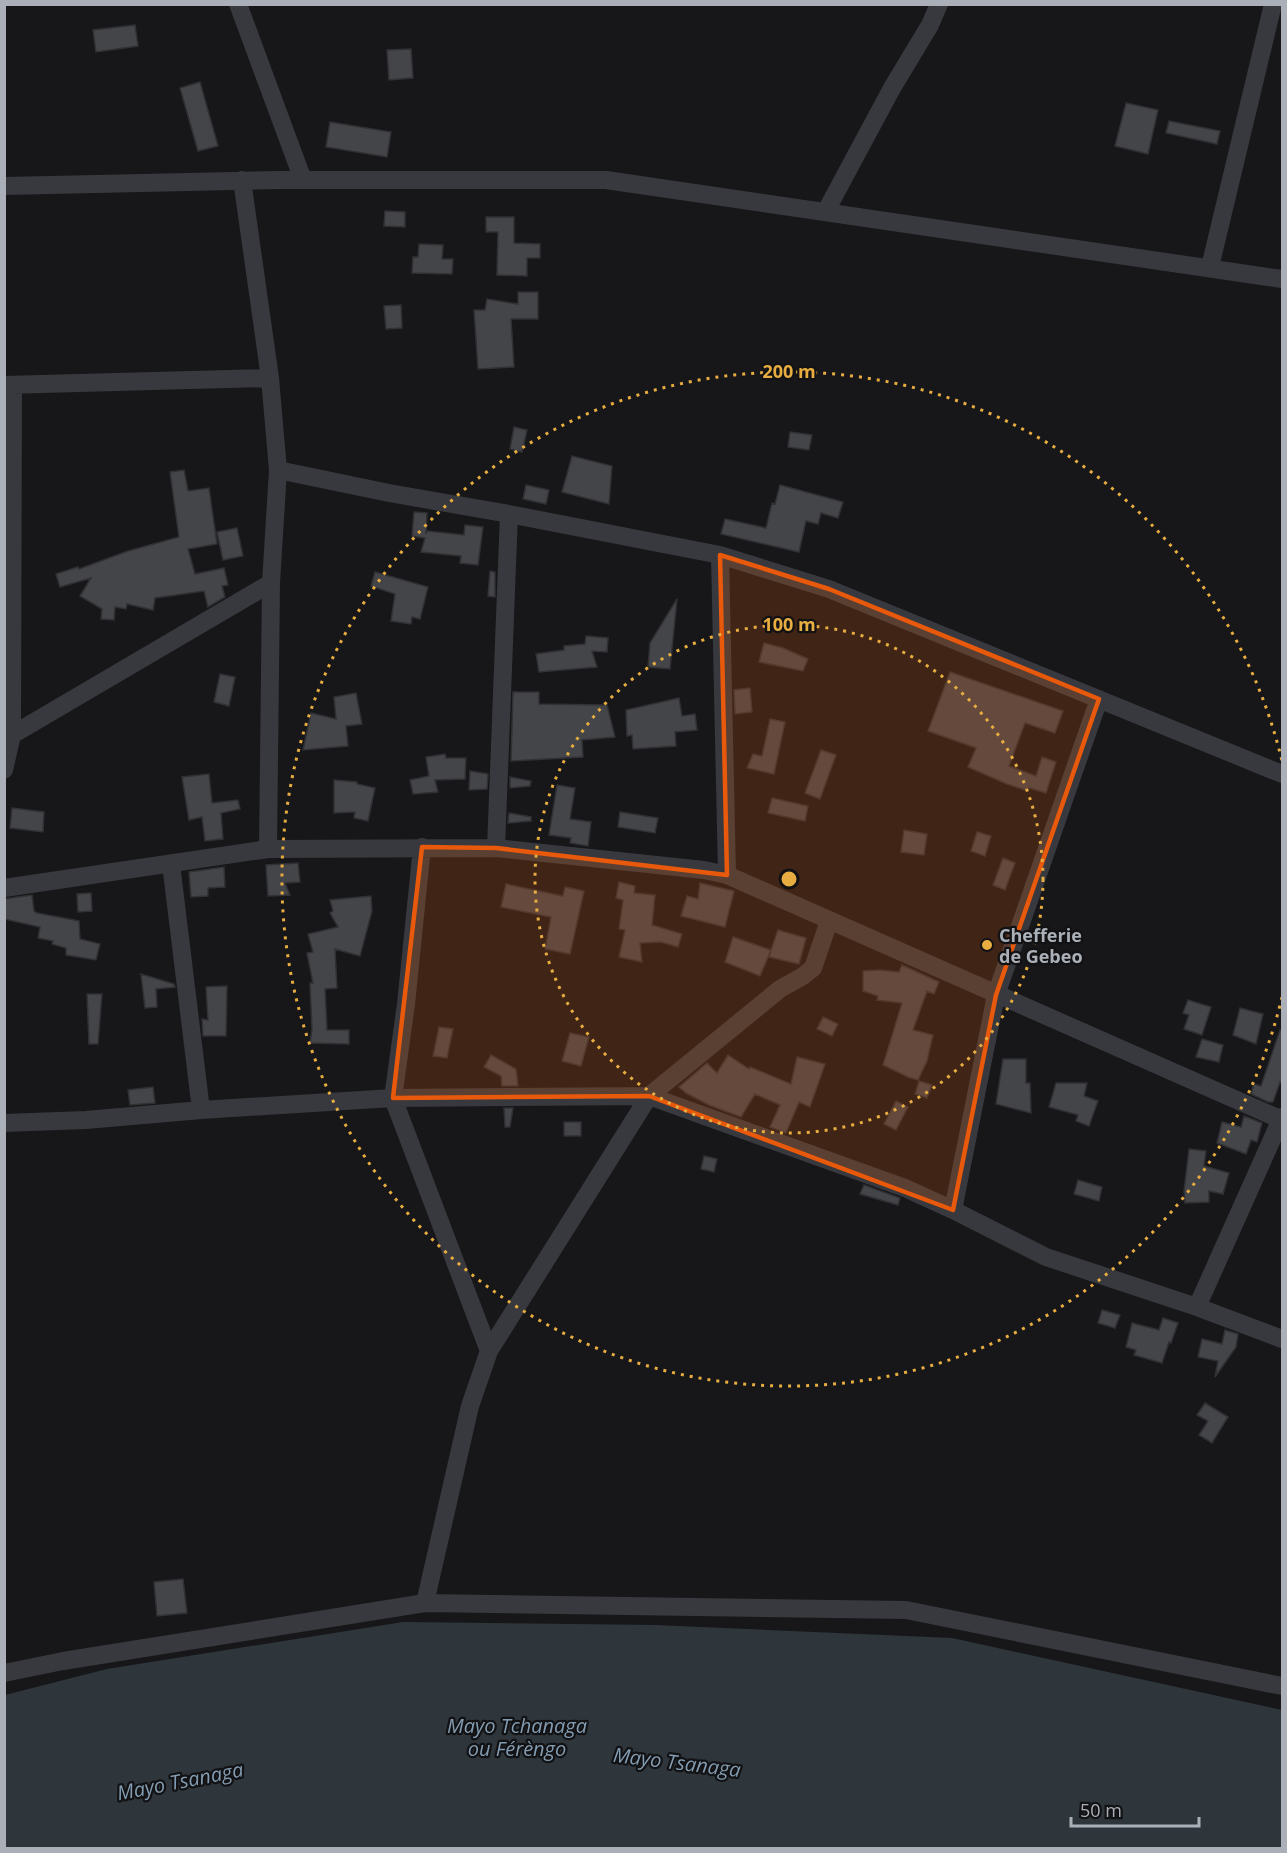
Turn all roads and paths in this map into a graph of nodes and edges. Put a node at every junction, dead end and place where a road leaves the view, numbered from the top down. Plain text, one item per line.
1 (238, 4) edge
2 (939, 4) edge
3 (1273, 4) edge
4 (242, 180) junction
5 (303, 180) junction
6 (4, 186) edge
7 (826, 212) junction
8 (1210, 267) junction
9 (1282, 279) edge
10 (270, 378) junction
11 (9, 385) edge
12 (278, 470) junction
13 (509, 514) junction
14 (720, 555) junction
15 (271, 583) junction
16 (1099, 699) junction
17 (12, 735) junction
18 (4, 770) edge
19 (1282, 774) edge
20 (422, 846) junction
21 (496, 848) junction
22 (268, 849) junction
23 (171, 864) junction
24 (727, 875) junction
25 (4, 888) edge
26 (829, 921) junction
27 (996, 994) junction
28 (649, 1096) junction
29 (393, 1098) junction
30 (201, 1110) junction
31 (1282, 1119) edge
32 (4, 1123) edge
33 (953, 1210) junction
34 (1197, 1307) junction
35 (1282, 1339) edge
36 (489, 1351) junction
37 (425, 1603) junction
38 (4, 1673) edge
39 (1282, 1686) edge

1 - 5 street
2 - 7 street
3 - 8 street
4 - 5 street
4 - 6 street
4 - 10 street
5 - 7 street
7 - 8 street
8 - 9 street
10 - 11 street
10 - 12 street
11 - 17 street
12 - 13 street
12 - 15 street
13 - 14 street
13 - 21 street
14 - 16 street
14 - 24 street
15 - 17 street
15 - 22 street
16 - 19 street
16 - 27 street
17 - 18 street
20 - 21 street
20 - 22 street
20 - 29 street
21 - 24 street
22 - 23 street
23 - 25 street
23 - 30 street
24 - 26 street
26 - 27 street
26 - 28 street
27 - 31 street
27 - 33 street
28 - 29 street
28 - 33 street
28 - 36 street
29 - 30 street
29 - 36 street
30 - 32 street
31 - 34 street
33 - 34 street
34 - 35 street
36 - 37 street
37 - 38 street
37 - 39 street

